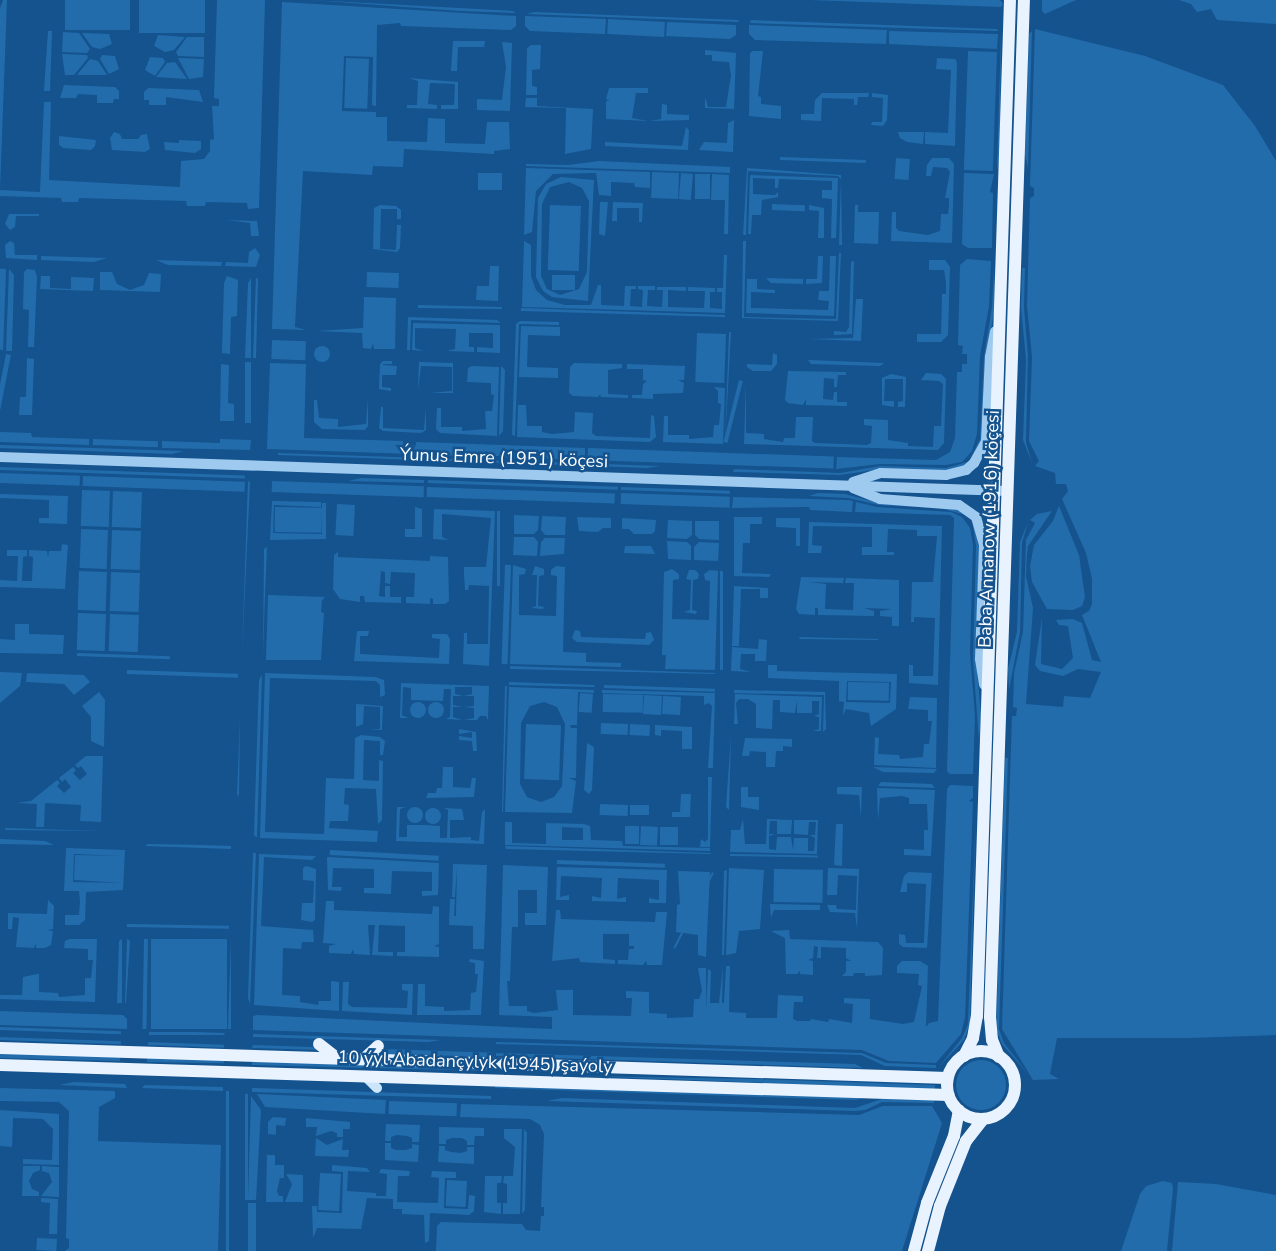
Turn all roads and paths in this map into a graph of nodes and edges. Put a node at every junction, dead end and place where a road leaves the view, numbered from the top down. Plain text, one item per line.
1 (1010, 0) edge
2 (1024, 0) edge
3 (1002, 297) junction
4 (0, 457) edge
5 (846, 485) junction
6 (1001, 491) junction
7 (987, 709) junction
8 (319, 1044) dead end
9 (378, 1046) dead end
10 (0, 1048) edge
11 (964, 1056) junction
12 (999, 1057) junction
13 (337, 1058) junction
14 (364, 1059) junction
15 (0, 1065) edge
16 (563, 1065) junction
17 (334, 1075) junction
18 (365, 1076) junction
19 (948, 1078) junction
20 (563, 1083) junction
21 (319, 1086) dead end
22 (377, 1088) dead end
23 (949, 1095) junction
24 (959, 1110) junction
25 (983, 1119) junction
26 (914, 1251) edge
27 (928, 1251) edge

1 - 3 main road, Baba Annanow (1916) köçesi
2 - 6 main road, Baba Annanow (1916) köçesi
3 - 5 street
3 - 6 main road, Baba Annanow (1916) köçesi
4 - 5 street, Ýunus Emre (1951) köçesi
5 - 6 street, Ýunus Emre (1951) köçesi
5 - 7 street
6 - 7 main road, Baba Annanow (1916) köçesi
6 - 12 main road, Baba Annanow (1916) köçesi
7 - 11 main road, Baba Annanow (1916) köçesi
8 - 13 main road
9 - 14 main road
10 - 13 main road, 10 ýyl Abadançylyk (1945) şaýoly
11 - 12 main road
11 - 19 main road
12 - 25 main road
13 - 14 main road, 10 ýyl Abadançylyk (1945) şaýoly
14 - 16 main road, 10 ýyl Abadançylyk (1945) şaýoly
15 - 17 main road, 10 ýyl Abadançylyk (1945) şaýoly
16 - 19 main road, 10 ýyl Abadançylyk (1945) şaýoly
16 - 20 main road
17 - 18 main road, 10 ýyl Abadançylyk (1945) şaýoly
17 - 21 main road
18 - 20 main road, 10 ýyl Abadançylyk (1945) şaýoly
18 - 22 main road
19 - 23 main road
20 - 23 main road, 10 ýyl Abadançylyk (1945) şaýoly
23 - 24 main road
24 - 25 main road
24 - 26 main road
25 - 27 main road

